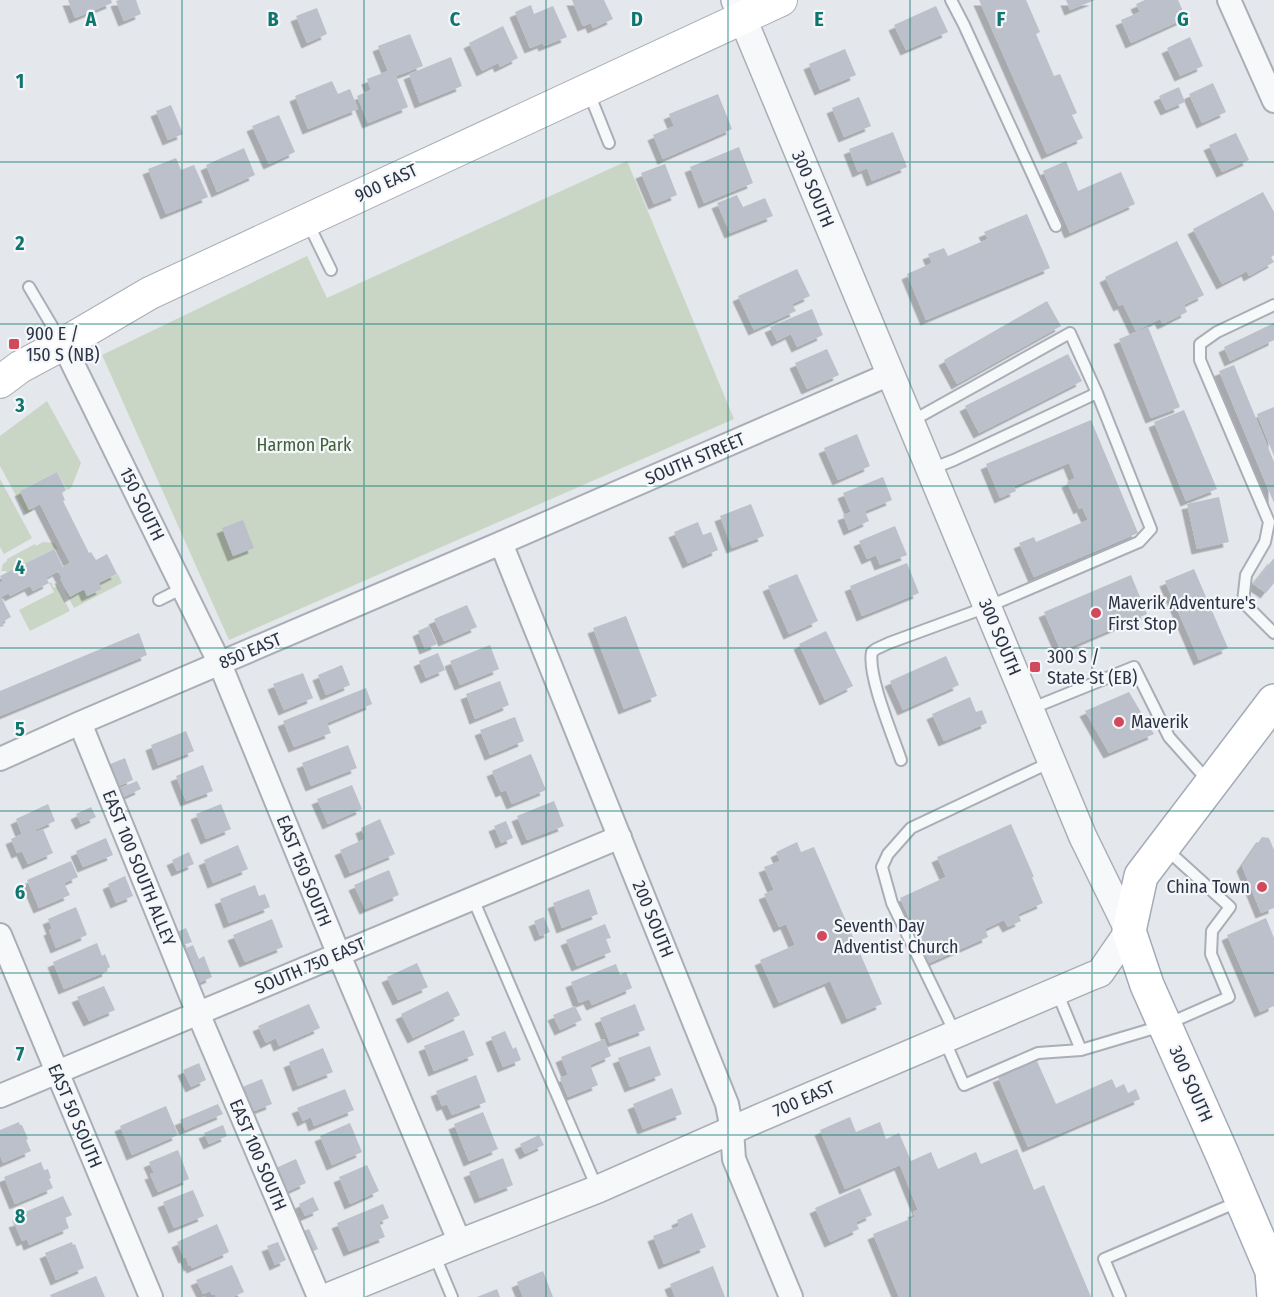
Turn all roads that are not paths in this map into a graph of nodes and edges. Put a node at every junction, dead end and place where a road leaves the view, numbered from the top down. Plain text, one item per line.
1 (781, 0) edge
2 (951, 0) edge
3 (1229, 0) edge
4 (738, 9) edge
5 (587, 89) junction
6 (1274, 101) edge
7 (609, 143) dead end
8 (306, 220) junction
9 (1056, 225) dead end
10 (331, 270) dead end
11 (29, 287) dead end
12 (1274, 305) edge
13 (63, 344) junction
14 (890, 375) junction
15 (0, 382) edge
16 (1097, 393) junction
17 (910, 422) junction
18 (930, 469) junction
19 (501, 543) junction
20 (183, 588) junction
21 (159, 600) dead end
22 (987, 607) junction
23 (1274, 633) edge
24 (220, 664) junction
25 (1274, 701) edge
26 (1030, 709) junction
27 (80, 723) junction
28 (0, 759) edge
29 (901, 760) dead end
30 (1052, 762) junction
31 (1211, 784) junction
32 (620, 837) junction
33 (1163, 847) junction
34 (473, 898) junction
35 (1129, 931) junction
36 (0, 935) edge
37 (339, 955) junction
38 (1057, 991) junction
39 (198, 1013) junction
40 (1165, 1025) junction
41 (950, 1037) junction
42 (1081, 1050) junction
43 (57, 1073) junction
44 (0, 1096) edge
45 (732, 1131) junction
46 (598, 1189) junction
47 (1242, 1200) junction
48 (460, 1243) junction
49 (434, 1254) junction
50 (1271, 1268) edge
51 (151, 1297) edge
52 (319, 1297) edge
53 (328, 1297) edge
54 (452, 1297) edge
55 (791, 1297) edge
56 (1120, 1297) edge

1 - 4 main road, 900 EAST
2 - 9 lane
3 - 6 street
4 - 5 main road, 900 EAST
4 - 14 street, 300 SOUTH
5 - 7 lane
5 - 8 main road, 900 EAST
8 - 10 lane
8 - 13 main road, 900 EAST
11 - 13 lane
12 - 23 lane
13 - 15 main road, 900 EAST
13 - 20 street, 150 SOUTH
14 - 17 street, 300 SOUTH
14 - 19 street, SOUTH STREET
16 - 17 lane
16 - 18 lane
16 - 22 lane
17 - 18 street, 300 SOUTH
18 - 22 street, 300 SOUTH
19 - 24 street, 850 EAST
19 - 32 street, 200 SOUTH
20 - 21 lane
20 - 24 street, 150 SOUTH
22 - 26 street, 300 SOUTH
22 - 29 lane
24 - 27 street, 850 EAST
24 - 37 street, EAST 150 SOUTH
25 - 31 main road
26 - 30 street, 300 SOUTH
26 - 31 lane
27 - 28 street, 850 EAST
27 - 39 street, EAST 100 SOUTH ALLEY
30 - 35 street, 300 SOUTH
30 - 41 lane
31 - 33 main road
32 - 34 street, SOUTH 750 EAST
32 - 45 street, 200 SOUTH
33 - 35 main road
33 - 40 lane
34 - 37 street, SOUTH 750 EAST
34 - 46 lane
35 - 38 street, 700 EAST
35 - 40 main road, 300 SOUTH
36 - 43 street, EAST 50 SOUTH
37 - 39 street, SOUTH 750 EAST
37 - 48 street, EAST 150 SOUTH
38 - 41 street, 700 EAST
38 - 42 lane
39 - 43 street, SOUTH 750 EAST
39 - 52 street, EAST 100 SOUTH
40 - 42 lane
40 - 47 main road, 300 SOUTH
41 - 42 lane
41 - 45 street, 700 EAST
43 - 44 street, SOUTH 750 EAST
43 - 51 street, EAST 50 SOUTH
45 - 46 street, 700 EAST
45 - 55 street, 200 SOUTH
46 - 48 street, 700 EAST
47 - 50 main road, 300 SOUTH
47 - 56 lane
48 - 49 street, 700 EAST
49 - 53 street
49 - 54 lane

